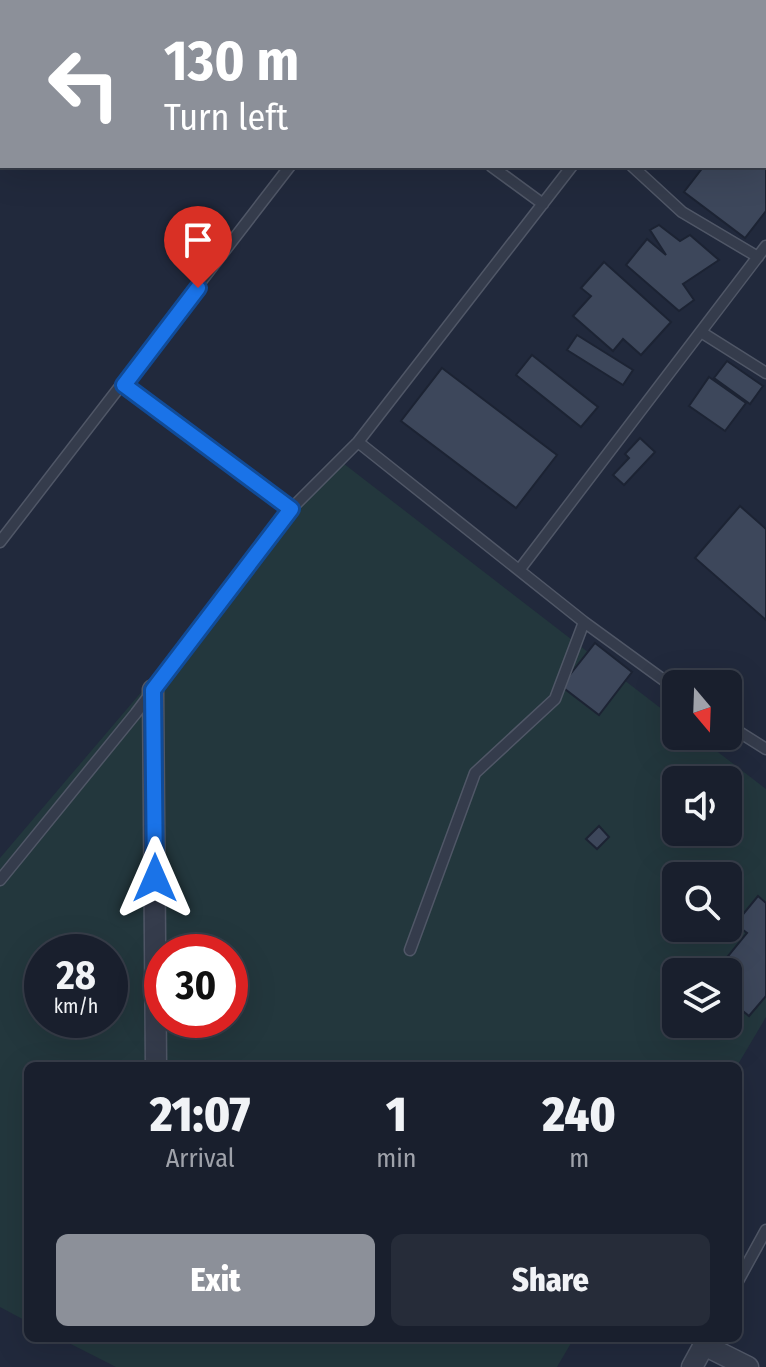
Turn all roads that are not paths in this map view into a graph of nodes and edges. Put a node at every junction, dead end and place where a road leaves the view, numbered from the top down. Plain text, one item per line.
1 (288, 168) edge
2 (494, 168) edge
3 (570, 168) edge
4 (634, 168) edge
5 (543, 204) junction
6 (766, 246) edge
7 (758, 257) junction
8 (701, 332) junction
9 (766, 373) edge
10 (124, 385) junction
11 (358, 442) junction
12 (291, 509) junction
13 (0, 542) edge
14 (520, 569) junction
15 (584, 622) junction
16 (662, 679) edge
17 (153, 690) junction
18 (742, 734) edge
19 (766, 749) edge
20 (0, 880) edge
21 (410, 950) dead end
22 (156, 1062) edge
23 (766, 1230) edge
24 (742, 1274) edge
25 (705, 1342) edge
26 (708, 1342) edge
27 (692, 1367) edge
28 (748, 1367) edge

1 - 10 lane
2 - 5 lane
3 - 5 lane
4 - 7 lane
5 - 11 lane
6 - 7 lane
7 - 8 lane
8 - 9 lane
8 - 14 lane
10 - 12 lane
10 - 13 lane
11 - 12 lane
11 - 14 lane
12 - 17 lane
14 - 15 lane
15 - 16 lane
15 - 21 lane
17 - 20 lane
17 - 22 street
18 - 19 lane
23 - 24 lane
25 - 27 street
26 - 28 street

